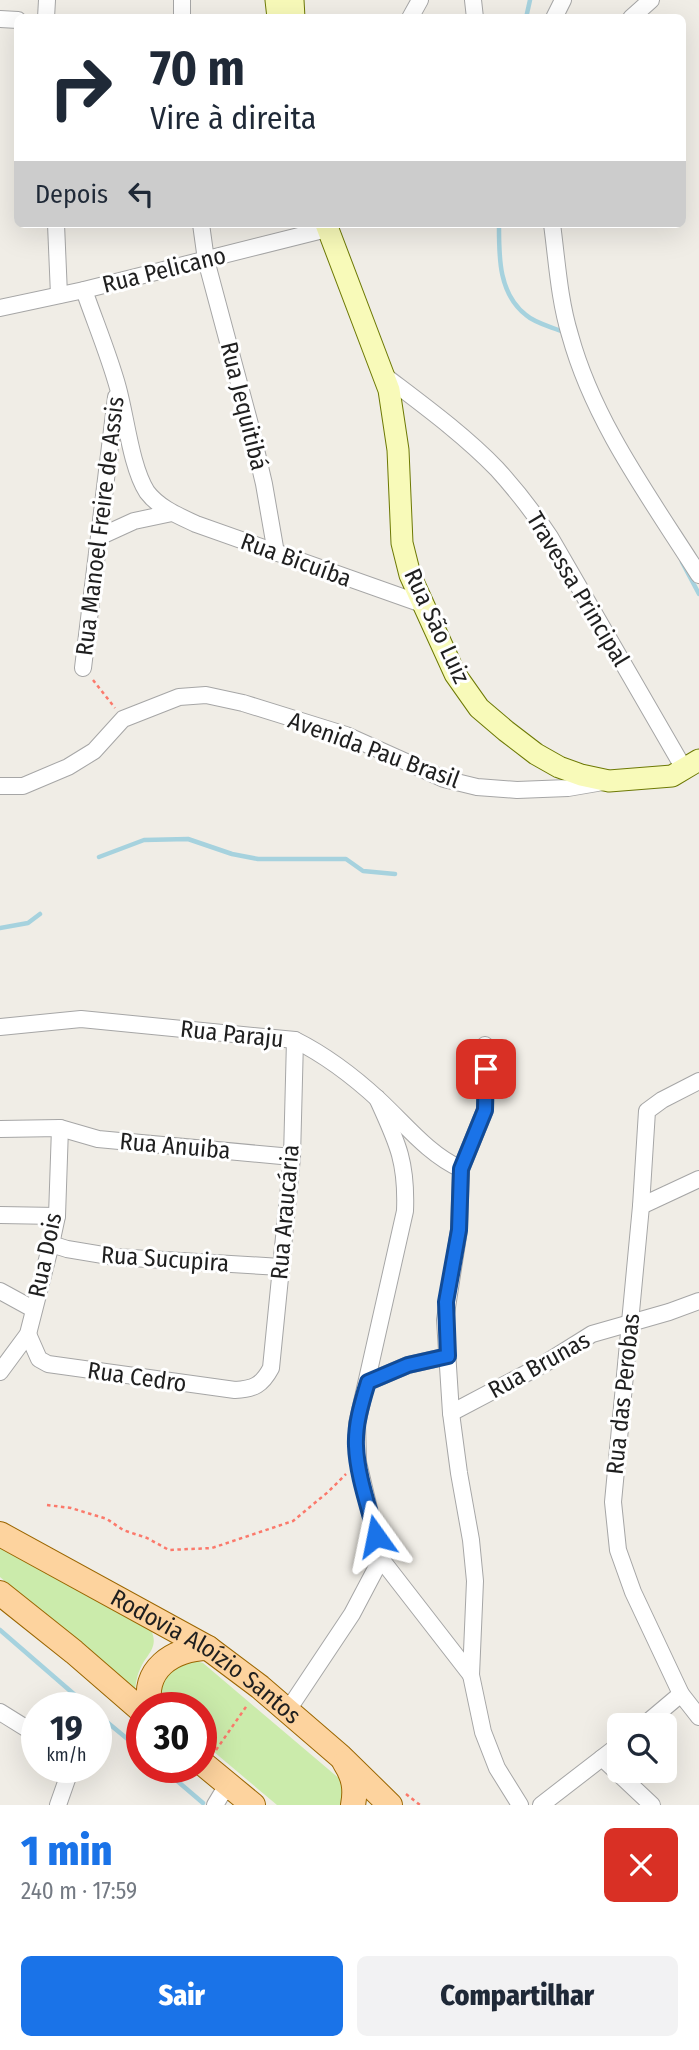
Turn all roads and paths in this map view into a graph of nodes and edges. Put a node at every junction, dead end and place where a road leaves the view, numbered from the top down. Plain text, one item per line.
1 (651, 0) edge
2 (635, 14) edge
3 (56, 228) edge
4 (202, 228) edge
5 (319, 228) edge
6 (552, 228) edge
7 (206, 260) junction
8 (84, 290) junction
9 (59, 295) junction
10 (0, 308) edge
11 (385, 376) junction
12 (117, 384) junction
13 (172, 513) junction
14 (99, 537) junction
15 (276, 553) junction
16 (699, 575) edge
17 (422, 604) junction
18 (83, 668) joint
19 (123, 719) junction
20 (691, 764) edge
21 (609, 781) junction
22 (0, 786) edge
23 (0, 1027) edge
24 (295, 1040) junction
25 (485, 1045) dead end
26 (699, 1082) edge
27 (377, 1098) junction
28 (60, 1128) junction
29 (0, 1129) edge
30 (292, 1157) junction
31 (461, 1169) junction
32 (699, 1179) edge
33 (641, 1206) junction
34 (0, 1215) edge
35 (57, 1216) junction
36 (51, 1244) junction
37 (281, 1267) junction
38 (0, 1291) edge
39 (699, 1301) edge
40 (33, 1309) junction
41 (630, 1323) junction
42 (27, 1334) junction
43 (448, 1356) junction
44 (0, 1372) edge
45 (263, 1382) joint
46 (368, 1382) junction
47 (451, 1413) junction
48 (358, 1462) junction
49 (47, 1505) dead end
50 (0, 1534) edge
51 (380, 1559) junction
52 (0, 1593) edge
53 (208, 1648) junction
54 (471, 1675) junction
55 (260, 1687) junction
56 (148, 1692) edge
57 (681, 1695) junction
58 (126, 1697) edge
59 (288, 1710) junction
60 (0, 1712) edge
61 (659, 1713) edge
62 (699, 1717) edge
63 (21, 1725) edge
64 (217, 1745) edge
65 (607, 1754) edge
66 (340, 1756) junction
67 (602, 1758) junction
68 (217, 1775) edge
69 (66, 1783) edge
70 (231, 1786) junction
71 (58, 1805) edge
72 (215, 1805) edge
73 (254, 1805) edge
74 (353, 1805) edge
75 (390, 1805) edge
76 (520, 1805) edge
77 (541, 1805) edge
78 (652, 1805) edge

1 - 2 street
3 - 9 street
4 - 7 street, Rua Jequitibá
5 - 7 street, Rua Pelicano
5 - 11 street, Rua São Luiz
6 - 16 street
7 - 8 street, Rua Pelicano
7 - 15 street, Rua Jequitibá
8 - 9 street, Rua Pelicano
8 - 12 street
9 - 10 street, Rua Pelicano
11 - 17 street, Rua São Luiz
11 - 20 street, Travessa Principal
12 - 13 street
12 - 14 street, Rua Manoel Freire de Assis
13 - 14 street
13 - 15 street, Rua Bicuíba
14 - 18 street, Rua Manoel Freire de Assis
15 - 17 street, Rua Bicuíba
17 - 21 street, Rua São Luiz
18 - 19 path
19 - 21 street, Avenida Pau Brasil
19 - 22 street, Avenida Pau Brasil
20 - 21 street, Rua São Luiz
23 - 24 street, Rua Paraju
24 - 27 street, Rua Paraju
24 - 30 street, Rua Araucária
25 - 31 street
26 - 33 street, Rua das Perobas
27 - 31 street, Rua Paraju
27 - 46 street
28 - 29 street, Rua Anuiba
28 - 30 street, Rua Anuiba
28 - 35 street, Rua Dois
30 - 37 street, Rua Araucária
31 - 43 street
32 - 33 street
33 - 41 street, Rua das Perobas
34 - 35 street
35 - 36 street, Rua Dois
36 - 37 street, Rua Sucupira
36 - 40 street, Rua Dois
37 - 45 street, Rua Araucária
38 - 40 street
39 - 41 street, Rua Brunas
40 - 42 street, Rua Dois
41 - 47 street, Rua Brunas
41 - 57 street, Rua das Perobas
42 - 44 street, Rua Dois
42 - 45 street, Rua Cedro
43 - 46 street
43 - 47 street
46 - 48 street
47 - 54 street
48 - 49 path
48 - 51 street
50 - 53 main road, Rodovia Aloízio Santos
51 - 54 street
51 - 59 street
52 - 58 main road
53 - 55 main road, Rodovia Aloízio Santos
53 - 56 main road
54 - 76 street
55 - 59 main road, Rodovia Aloízio Santos
55 - 64 path
57 - 61 street
57 - 62 street, Rua das Perobas
59 - 66 main road, Rodovia Aloízio Santos
60 - 63 street
65 - 67 street
66 - 74 main road
66 - 75 main road, Rodovia Aloízio Santos
67 - 77 street
67 - 78 street
68 - 70 main road
69 - 71 street
70 - 72 street
70 - 73 main road

